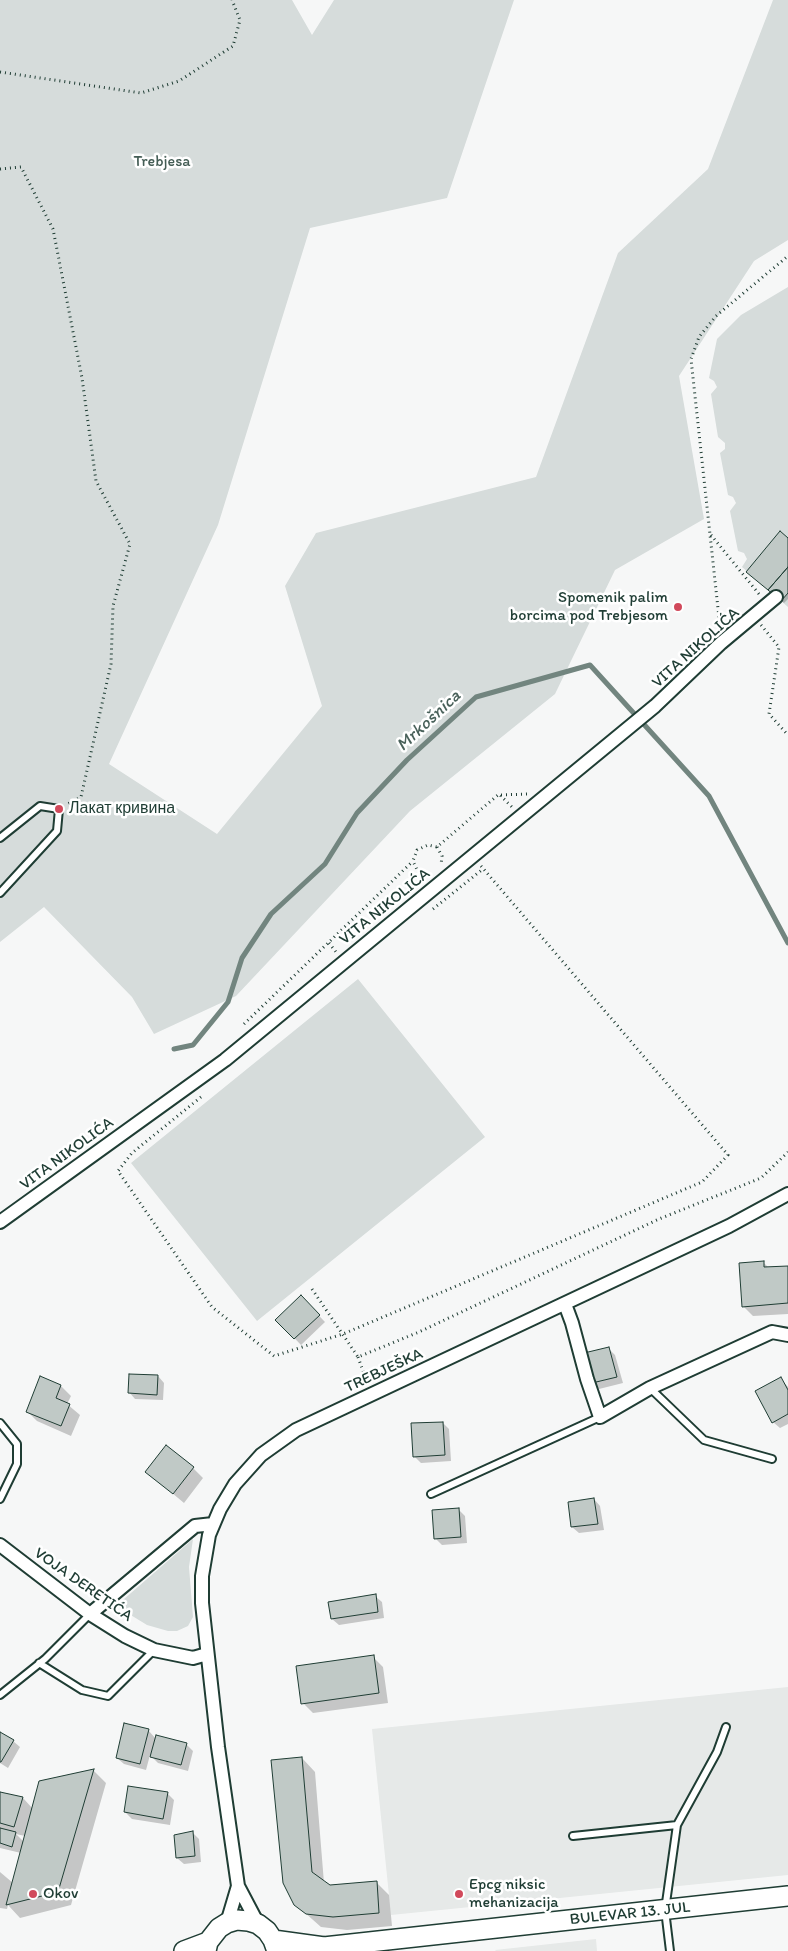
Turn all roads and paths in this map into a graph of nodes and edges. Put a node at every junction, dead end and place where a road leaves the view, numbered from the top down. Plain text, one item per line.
1 (232, 0) edge
2 (0, 72) edge
3 (0, 169) edge
4 (788, 256) edge
5 (710, 535) junction
6 (772, 600) joint
7 (754, 617) junction
8 (721, 643) junction
9 (788, 735) edge
10 (59, 809) dead end
11 (521, 816) junction
12 (0, 838) edge
13 (437, 846) junction
14 (472, 856) junction
15 (413, 861) junction
16 (483, 869) junction
17 (433, 880) junction
18 (0, 893) edge
19 (430, 912) dead end
20 (239, 1029) dead end
21 (208, 1091) dead end
22 (788, 1152) edge
23 (788, 1194) edge
24 (0, 1222) edge
25 (312, 1289) dead end
26 (565, 1304) junction
27 (342, 1334) junction
28 (788, 1335) edge
29 (358, 1357) junction
30 (650, 1388) junction
31 (372, 1394) junction
32 (600, 1417) junction
33 (0, 1423) edge
34 (772, 1459) dead end
35 (431, 1494) dead end
36 (0, 1499) edge
37 (213, 1524) junction
38 (0, 1545) edge
39 (90, 1614) junction
40 (154, 1650) junction
41 (207, 1654) junction
42 (39, 1663) junction
43 (0, 1695) edge
44 (726, 1727) dead end
45 (677, 1825) junction
46 (573, 1836) dead end
47 (238, 1886) junction
48 (788, 1896) edge
49 (665, 1910) junction
50 (227, 1923) junction
51 (258, 1924) junction
52 (207, 1946) edge
53 (275, 1946) edge
54 (318, 1949) edge
55 (184, 1951) edge
56 (670, 1951) edge

1 - 2 path
3 - 10 path
4 - 5 path
5 - 6 path
5 - 8 path
6 - 7 street, VITA NIKOLIĆA
7 - 8 street, VITA NIKOLIĆA
7 - 9 path
8 - 11 street, VITA NIKOLIĆA
11 - 13 path
11 - 14 street, VITA NIKOLIĆA
12 - 18 lane
13 - 15 path
13 - 17 path
14 - 16 path
14 - 17 street, VITA NIKOLIĆA
15 - 17 path
15 - 20 path
16 - 19 path
16 - 27 path
17 - 24 street, VITA NIKOLIĆA
21 - 27 path
22 - 29 path
23 - 26 street, TREBJEŠKA
25 - 27 path
26 - 31 street, TREBJEŠKA
26 - 32 street
27 - 29 path
28 - 30 street
29 - 31 path
30 - 32 street
30 - 34 lane
31 - 37 street, TREBJEŠKA
32 - 35 lane
33 - 36 lane
37 - 39 street
37 - 41 street, TREBJEŠKA
38 - 39 street, VOJA DERETIĆA
39 - 40 street, VOJA DERETIĆA
39 - 42 lane
40 - 41 street, VOJA DERETIĆA
40 - 42 lane
41 - 47 street, TREBJEŠKA
42 - 43 lane
44 - 45 lane
45 - 46 lane
45 - 49 lane
47 - 50 street
47 - 51 street
48 - 49 street, BULEVAR 13. JUL
49 - 54 street, BULEVAR 13. JUL
49 - 56 lane
50 - 51 street
50 - 52 street
51 - 53 street
52 - 55 street
53 - 54 street, BULEVAR 13. JUL

